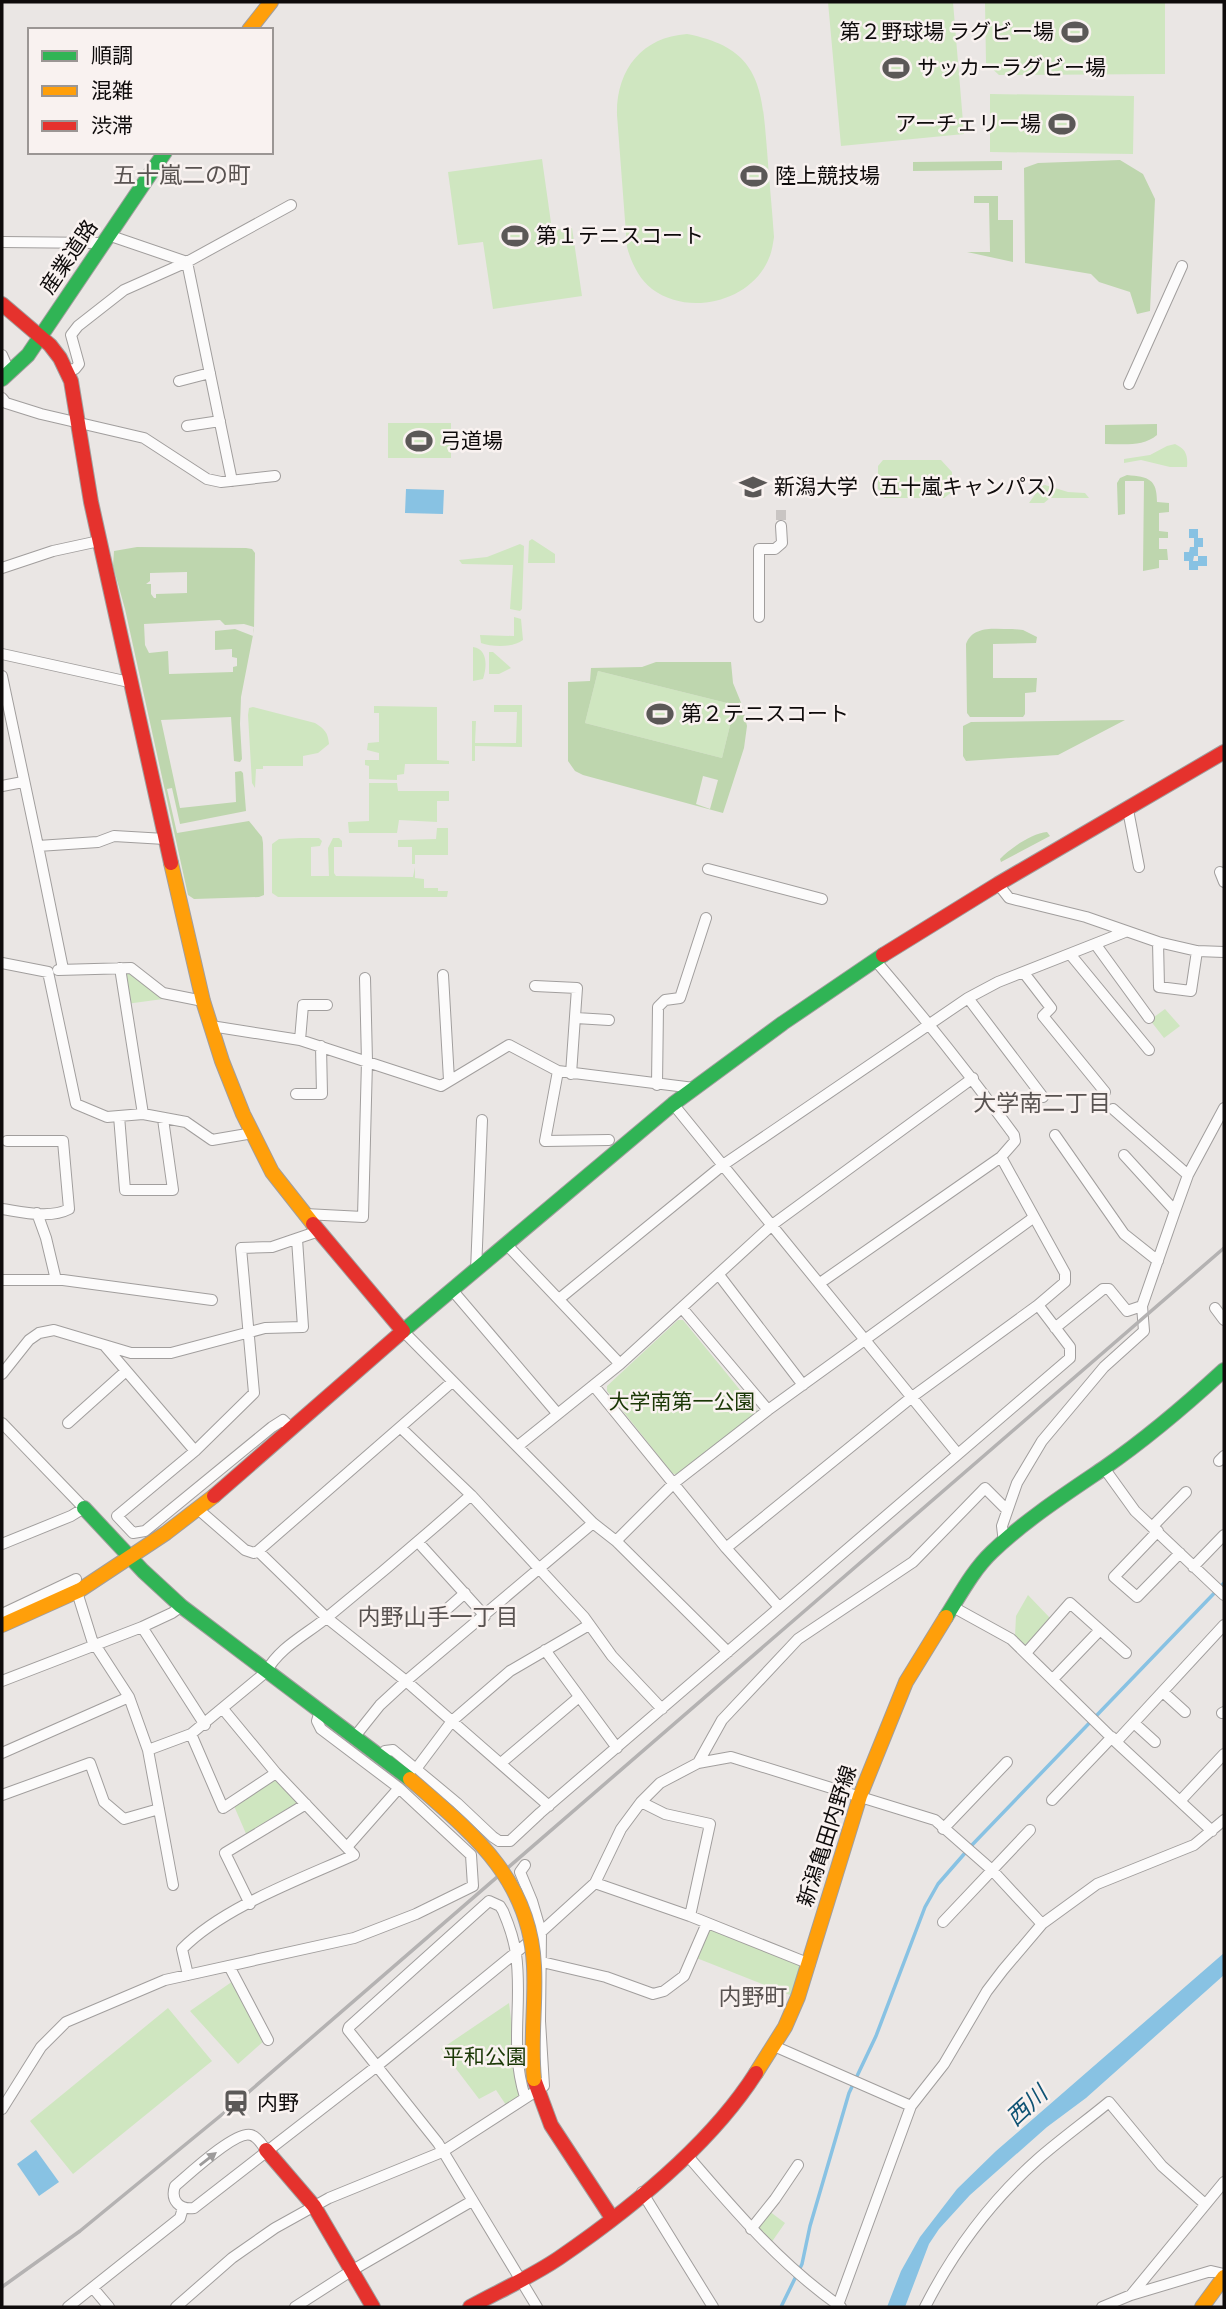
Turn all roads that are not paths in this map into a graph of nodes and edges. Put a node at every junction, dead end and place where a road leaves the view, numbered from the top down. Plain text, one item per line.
1 (271, 2) edge
2 (252, 28) edge
3 (164, 154) edge
4 (291, 205) dead end
5 (105, 239) junction
6 (2, 242) edge
7 (187, 262) junction
8 (1182, 266) dead end
9 (2, 304) edge
10 (41, 337) junction
11 (2, 355) edge
12 (67, 370) junction
13 (210, 373) junction
14 (6, 376) edge
15 (178, 381) dead end
16 (1129, 384) dead end
17 (2, 398) edge
18 (76, 421) junction
19 (220, 421) junction
20 (187, 426) dead end
21 (275, 476) dead end
22 (232, 481) junction
23 (781, 526) tunnel mouth
24 (99, 541) junction
25 (2, 568) edge
26 (759, 617) dead end
27 (2, 654) edge
28 (2, 677) edge
29 (130, 682) junction
30 (1224, 752) edge
31 (23, 782) junction
32 (2, 786) edge
33 (1128, 810) junction
34 (165, 839) junction
35 (38, 846) junction
36 (1139, 867) dead end
37 (708, 869) dead end
38 (998, 884) junction
39 (822, 899) dead end
40 (706, 918) dead end
41 (1125, 932) junction
42 (1158, 942) junction
43 (1096, 945) junction
44 (1198, 951) junction
45 (1224, 952) edge
46 (1070, 954) junction
47 (875, 960) junction
48 (2, 963) edge
49 (120, 968) junction
50 (63, 969) junction
51 (48, 972) junction
52 (1024, 973) junction
53 (443, 975) dead end
54 (365, 978) dead end
55 (535, 986) dead end
56 (968, 998) junction
57 (203, 1001) junction
58 (327, 1005) dead end
59 (576, 1018) junction
60 (1149, 1018) dead end
61 (609, 1020) dead end
62 (930, 1024) junction
63 (211, 1026) junction
64 (300, 1040) junction
65 (321, 1046) junction
66 (1149, 1050) dead end
67 (366, 1061) junction
68 (558, 1071) junction
69 (571, 1074) junction
70 (973, 1078) junction
71 (449, 1080) junction
72 (657, 1085) junction
73 (694, 1088) junction
74 (1105, 1092) dead end
75 (296, 1094) dead end
76 (1043, 1097) dead end
77 (673, 1104) junction
78 (1224, 1108) edge
79 (1113, 1109) dead end
80 (143, 1114) junction
81 (119, 1116) junction
82 (163, 1119) junction
83 (482, 1120) dead end
84 (253, 1133) junction
85 (1055, 1135) dead end
86 (609, 1139) dead end
87 (7, 1141) dead end
88 (1124, 1155) dead end
89 (1001, 1157) junction
90 (723, 1164) junction
91 (1188, 1175) junction
92 (2, 1209) edge
93 (1175, 1211) junction
94 (37, 1213) junction
95 (305, 1214) junction
96 (1033, 1218) junction
97 (772, 1225) junction
98 (319, 1231) junction
99 (297, 1239) junction
100 (508, 1244) junction
101 (1158, 1261) junction
102 (476, 1271) junction
103 (719, 1275) junction
104 (2, 1280) edge
105 (56, 1280) junction
106 (820, 1283) junction
107 (453, 1291) junction
108 (559, 1299) junction
109 (212, 1300) dead end
110 (1038, 1305) junction
111 (1142, 1306) junction
112 (682, 1308) junction
113 (1215, 1308) dead end
114 (1224, 1320) edge
115 (1055, 1328) junction
116 (403, 1331) junction
117 (249, 1333) junction
118 (866, 1340) junction
119 (105, 1346) junction
120 (620, 1364) junction
121 (1224, 1370) edge
122 (126, 1371) junction
123 (2, 1374) edge
124 (453, 1382) junction
125 (803, 1385) junction
126 (594, 1386) junction
127 (912, 1397) junction
128 (768, 1410) junction
129 (557, 1413) junction
130 (2, 1423) edge
131 (68, 1423) dead end
132 (292, 1429) junction
133 (401, 1429) junction
134 (518, 1446) junction
135 (195, 1451) junction
136 (957, 1453) junction
137 (1104, 1468) junction
138 (674, 1483) junction
139 (1186, 1492) dead end
140 (471, 1495) junction
141 (84, 1508) junction
142 (199, 1510) junction
143 (1007, 1510) junction
144 (593, 1523) junction
145 (1155, 1529) junction
146 (1224, 1535) edge
147 (616, 1541) junction
148 (418, 1542) junction
149 (1004, 1543) junction
150 (2, 1544) edge
151 (726, 1548) junction
152 (258, 1551) junction
153 (1180, 1553) junction
154 (131, 1558) junction
155 (1193, 1567) junction
156 (539, 1570) junction
157 (76, 1586) junction
158 (465, 1593) junction
159 (1224, 1595) edge
160 (182, 1606) junction
161 (779, 1607) junction
162 (953, 1607) junction
163 (2, 1615) edge
164 (485, 1616) junction
165 (327, 1618) junction
166 (438, 1618) dead end
167 (2, 1625) edge
168 (589, 1625) junction
169 (1224, 1625) edge
170 (142, 1627) junction
171 (1100, 1630) junction
172 (95, 1646) junction
173 (545, 1650) junction
174 (728, 1652) junction
175 (1026, 1653) junction
176 (1126, 1654) dead end
177 (266, 1672) junction
178 (1053, 1679) junction
179 (2, 1681) edge
180 (406, 1681) junction
181 (1163, 1692) junction
182 (129, 1697) junction
183 (579, 1697) junction
184 (223, 1709) junction
185 (662, 1709) junction
186 (320, 1711) junction
187 (1185, 1712) dead end
188 (452, 1721) junction
189 (1135, 1723) junction
190 (205, 1725) junction
191 (191, 1734) junction
192 (356, 1735) junction
193 (1114, 1739) junction
194 (1155, 1742) dead end
195 (617, 1748) junction
196 (148, 1750) junction
197 (2, 1753) edge
198 (1224, 1754) edge
199 (1007, 1762) dead end
200 (501, 1763) junction
201 (698, 1763) junction
202 (276, 1773) junction
203 (408, 1779) junction
204 (2, 1795) edge
205 (860, 1796) junction
206 (1052, 1800) dead end
207 (1181, 1800) junction
208 (641, 1802) junction
209 (306, 1804) junction
210 (549, 1806) junction
211 (159, 1809) junction
212 (1224, 1820) edge
213 (943, 1829) junction
214 (1030, 1830) dead end
215 (1212, 1830) junction
216 (347, 1847) junction
217 (525, 1865) dead end
218 (992, 1870) junction
219 (595, 1883) junction
220 (173, 1885) dead end
221 (250, 1903) junction
222 (690, 1916) junction
223 (943, 1922) dead end
224 (707, 1923) junction
225 (1042, 1924) junction
226 (541, 1932) junction
227 (516, 1952) junction
228 (542, 1962) junction
229 (810, 1964) junction
230 (229, 1966) junction
231 (188, 1975) junction
232 (268, 2040) dead end
233 (774, 2046) junction
234 (377, 2066) junction
235 (532, 2088) junction
236 (911, 2106) junction
237 (2, 2109) edge
238 (266, 2150) junction
239 (442, 2152) junction
240 (687, 2155) junction
241 (798, 2165) dead end
242 (1224, 2182) edge
243 (642, 2192) junction
244 (472, 2201) junction
245 (1205, 2204) junction
246 (314, 2206) junction
247 (183, 2208) junction
248 (612, 2218) junction
249 (751, 2229) junction
250 (351, 2271) junction
251 (521, 2278) junction
252 (1222, 2285) edge
253 (93, 2288) junction
254 (1131, 2295) junction
255 (829, 2297) junction
256 (840, 2306) edge
257 (68, 2307) edge
258 (109, 2307) edge
259 (176, 2307) edge
260 (295, 2307) edge
261 (373, 2307) edge
262 (470, 2307) edge
263 (537, 2307) edge
264 (713, 2307) edge
265 (819, 2307) edge
266 (925, 2307) edge
267 (1102, 2307) edge
268 (1202, 2307) edge

1 - 2 street
3 - 5 street, 産業道路
4 - 7 street
5 - 6 street
5 - 7 street
5 - 10 street, 産業道路
7 - 12 street
7 - 13 street
8 - 16 street
9 - 10 street
10 - 12 street
10 - 14 street, 産業道路
11 - 14 street
12 - 18 street
13 - 15 street
13 - 19 street
17 - 18 street
18 - 22 street
18 - 24 street
19 - 20 street
19 - 22 street
21 - 22 street
23 - 26 street
24 - 25 street
24 - 29 street
27 - 29 street
28 - 31 street
29 - 34 street
30 - 33 street
31 - 32 street
31 - 35 street
33 - 36 street
33 - 38 street
34 - 35 street
34 - 57 street
35 - 50 street
37 - 39 street
38 - 41 street
38 - 47 street
40 - 72 street
41 - 42 street
41 - 43 street
42 - 44 street
42 - 44 street
43 - 46 street
43 - 60 street
44 - 45 street
46 - 52 street
46 - 66 street
47 - 62 street
47 - 73 street
48 - 51 street
49 - 50 street
49 - 57 street
49 - 80 street
50 - 51 street
51 - 81 street
52 - 56 street
52 - 74 street
53 - 71 street
54 - 67 street
55 - 59 street
56 - 62 street
56 - 76 street
57 - 63 street
58 - 64 street
59 - 61 street
59 - 69 street
62 - 70 street
62 - 90 street
63 - 64 street
63 - 84 street
64 - 65 street
65 - 67 street
65 - 75 street
67 - 71 street
67 - 95 street
68 - 69 street
68 - 71 street
68 - 86 street
69 - 72 street
70 - 89 street
70 - 97 street
72 - 73 street
73 - 77 street
77 - 90 street
77 - 100 street
78 - 91 street
79 - 91 street
80 - 81 street
80 - 82 street
81 - 82 street
82 - 84 street
83 - 102 street
84 - 95 street
85 - 101 street
87 - 94 street
88 - 93 street
89 - 96 street
89 - 106 street
90 - 97 street
90 - 108 street
91 - 93 street
92 - 94 street
93 - 101 street
94 - 105 street
95 - 98 street
96 - 110 street
96 - 118 street
97 - 103 street
97 - 106 street
98 - 99 street
98 - 116 street
99 - 117 street
99 - 117 street
100 - 102 street
100 - 108 street
101 - 111 street
102 - 107 street
103 - 112 street
103 - 125 street
104 - 105 street
105 - 109 street
106 - 118 street
107 - 116 street
107 - 129 street
108 - 120 street
110 - 115 street
110 - 127 street
111 - 115 street
111 - 143 street
112 - 120 street
112 - 128 street
113 - 114 street
115 - 136 street
116 - 124 street
116 - 132 street
117 - 119 street
117 - 135 street
118 - 125 street
118 - 127 street
119 - 122 street
119 - 123 street
120 - 126 street
121 - 137 street, 新潟亀田内野線
122 - 131 street
122 - 135 street
124 - 133 street
124 - 134 street
125 - 128 street
126 - 129 street
126 - 138 street
127 - 136 street
127 - 151 street
128 - 138 street
129 - 134 street
130 - 141 street
132 - 135 street
132 - 142 street
133 - 140 street
133 - 152 street
134 - 144 street
136 - 161 street
137 - 145 street
137 - 149 street, 新潟亀田内野線
138 - 147 street
138 - 151 street
139 - 145 street
140 - 148 street
140 - 156 street
141 - 150 street
141 - 154 street
142 - 152 street
142 - 154 street
143 - 149 street
143 - 201 street
144 - 147 street
144 - 156 street
145 - 153 street
145 - 153 street
146 - 155 street
147 - 174 street
148 - 158 street
148 - 165 street
149 - 162 street, 新潟亀田内野線
151 - 161 street
152 - 165 street
153 - 155 street
154 - 157 street
154 - 160 street
155 - 159 street
156 - 164 street
156 - 168 street
157 - 163 street
157 - 167 street
157 - 172 street
158 - 164 street
158 - 166 street
160 - 170 street
160 - 177 street
161 - 174 street
162 - 175 street
162 - 205 street, 新潟亀田内野線
164 - 180 street
165 - 177 street
165 - 180 street
168 - 173 street
168 - 185 street
169 - 181 street
170 - 172 street
170 - 190 street
171 - 175 street
171 - 176 street
171 - 178 street
172 - 179 street
172 - 182 street
173 - 183 street
173 - 188 street
174 - 185 street
175 - 178 street
177 - 184 street
177 - 186 street
178 - 193 street
180 - 188 street
180 - 192 street
181 - 187 street
181 - 189 street
182 - 196 street
182 - 197 street
183 - 195 street
183 - 200 street
184 - 190 street
184 - 202 street
185 - 195 street
186 - 192 street
186 - 203 street
188 - 200 street
188 - 203 street
189 - 193 street
189 - 194 street
190 - 191 street
191 - 196 street
191 - 202 street
192 - 203 street
193 - 206 street
193 - 207 street
195 - 210 street
196 - 211 street
198 - 207 street
199 - 213 street
200 - 210 street
201 - 205 street
201 - 208 street
202 - 209 street
203 - 210 street
203 - 216 street
203 - 230 street
203 - 235 street, bridge
204 - 211 street
205 - 213 street
205 - 229 street, 新潟亀田内野線
207 - 215 street
208 - 219 street
208 - 222 street
209 - 216 street
209 - 221 street
211 - 220 street
212 - 215 street
213 - 218 street
214 - 218 street
215 - 225 street
216 - 221 street
217 - 226 street
218 - 223 street
218 - 225 street
219 - 222 street
219 - 226 street
221 - 231 street
222 - 224 street
224 - 228 street
224 - 229 street
225 - 236 street
226 - 227 street
226 - 228 street
227 - 234 street
227 - 234 street
227 - 235 street
228 - 235 street
229 - 233 street, 新潟亀田内野線
230 - 231 street
230 - 232 street
231 - 237 street
233 - 236 street
233 - 240 street, 新潟亀田内野線
234 - 238 street
234 - 239 street
235 - 239 street
235 - 248 street
236 - 256 street
238 - 246 street
238 - 247 street
247 -> 238 street
239 - 244 street
239 - 246 street
240 - 243 street, 新潟亀田内野線
240 - 249 street
241 - 249 street
242 - 245 street
243 - 248 street, 新潟亀田内野線
243 - 264 street
244 - 250 street
244 - 251 street
245 - 254 street
245 - 266 street
246 - 250 street
246 - 259 street
247 - 253 street
248 - 251 street, 新潟亀田内野線
249 - 255 street
250 - 260 street
250 - 261 street
251 - 262 street, 新潟亀田内野線
251 - 263 street
252 - 254 street
252 - 268 street
253 - 257 street
253 - 258 street
254 - 267 street
255 - 256 street
255 - 265 street

